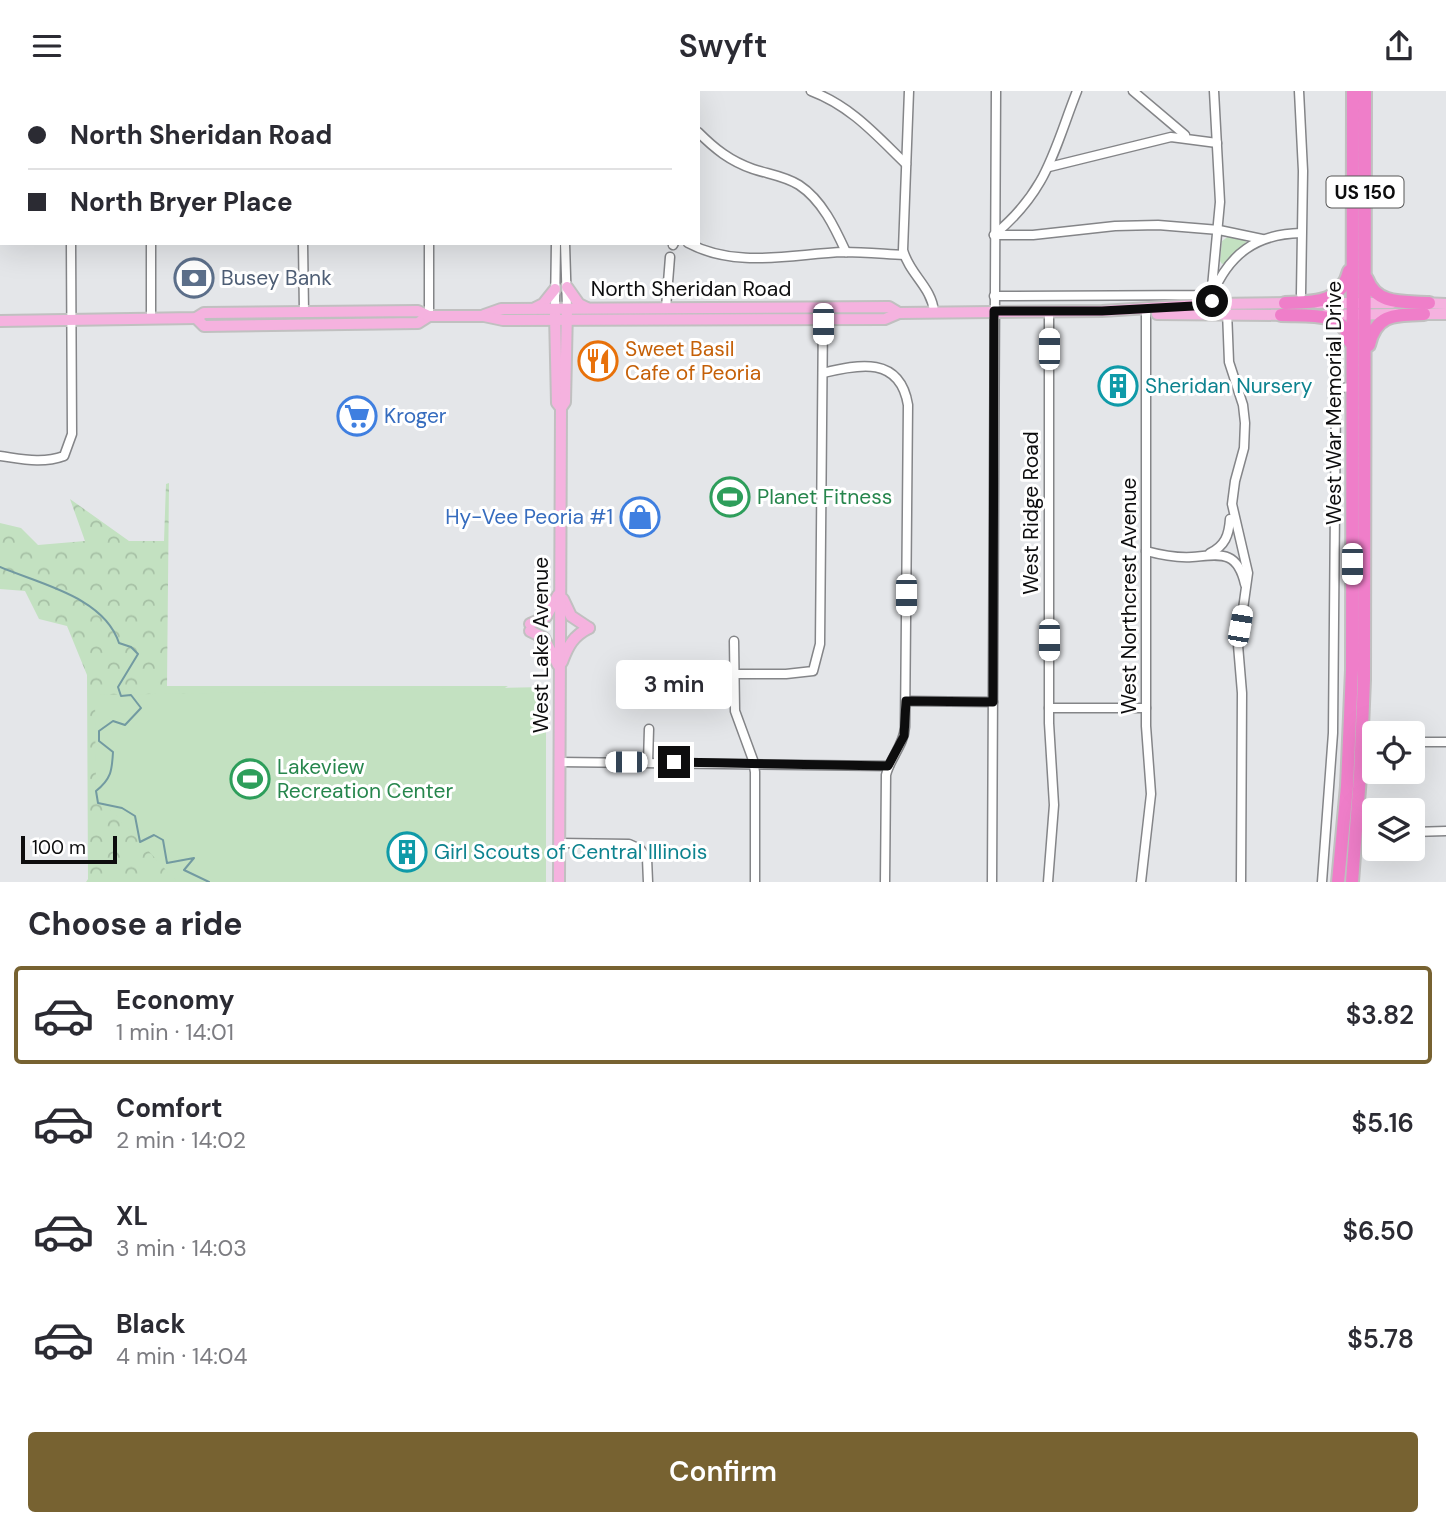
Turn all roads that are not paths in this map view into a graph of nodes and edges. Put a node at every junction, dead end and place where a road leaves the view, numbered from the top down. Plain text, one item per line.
1 (811, 91) edge
2 (909, 91) edge
3 (996, 91) edge
4 (1077, 91) edge
5 (1133, 91) edge
6 (1214, 91) edge
7 (1299, 91) edge
8 (1353, 91) edge
9 (1365, 91) edge
10 (700, 134) edge
11 (1191, 139) junction
12 (1217, 142) junction
13 (906, 164) junction
14 (1049, 167) junction
15 (1353, 219) junction
16 (1219, 230) junction
17 (1301, 233) junction
18 (994, 235) junction
19 (1262, 239) junction
20 (1365, 244) junction
21 (71, 245) edge
22 (150, 245) edge
23 (303, 245) edge
24 (429, 245) edge
25 (556, 245) edge
26 (565, 245) edge
27 (692, 245) edge
28 (846, 252) junction
29 (904, 255) junction
30 (670, 257) dead end
31 (567, 287) junction
32 (555, 289) junction
33 (1301, 294) dead end
34 (994, 296) junction
35 (1446, 303) edge
36 (1212, 305) junction
37 (794, 307) junction
38 (822, 307) junction
39 (666, 308) junction
40 (706, 308) junction
41 (1359, 308) junction
42 (1427, 308) junction
43 (1283, 309) junction
44 (1227, 310) junction
45 (994, 311) junction
46 (1049, 311) junction
47 (1146, 311) junction
48 (276, 312) junction
49 (304, 312) junction
50 (333, 312) junction
51 (934, 312) junction
52 (899, 313) junction
53 (555, 314) junction
54 (567, 314) junction
55 (590, 314) junction
56 (1446, 314) edge
57 (533, 315) junction
58 (429, 316) junction
59 (151, 319) junction
60 (196, 319) junction
61 (72, 320) junction
62 (637, 320) junction
63 (823, 320) junction
64 (0, 321) edge
65 (752, 321) junction
66 (302, 324) junction
67 (567, 340) junction
68 (555, 344) junction
69 (823, 373) junction
70 (1353, 387) junction
71 (561, 408) junction
72 (1365, 409) junction
73 (0, 456) edge
74 (1232, 501) junction
75 (1146, 551) junction
76 (1204, 555) junction
77 (560, 590) junction
78 (1245, 600) junction
79 (734, 641) dead end
80 (560, 668) junction
81 (734, 674) junction
82 (1334, 694) junction
83 (1357, 694) junction
84 (906, 701) junction
85 (993, 702) junction
86 (1049, 708) junction
87 (1146, 708) junction
88 (649, 729) dead end
89 (1425, 742) edge
90 (1446, 742) edge
91 (559, 762) junction
92 (648, 762) junction
93 (754, 763) junction
94 (888, 766) junction
95 (1446, 831) edge
96 (1425, 832) edge
97 (559, 843) junction
98 (559, 882) edge
99 (648, 882) edge
100 (755, 882) edge
101 (885, 882) edge
102 (992, 882) edge
103 (1048, 882) edge
104 (1141, 882) edge
105 (1241, 882) edge
106 (1322, 882) edge
107 (1338, 882) edge
108 (1352, 882) edge

1 - 13 street
2 - 13 street
3 - 18 street
4 - 14 street
5 - 11 street
6 - 12 street
7 - 17 street
8 - 15 highway, West War Memorial Drive / US 150
9 - 20 highway, West War Memorial Drive / US 150
10 - 28 street
11 - 12 street
11 - 14 street
12 - 16 street
13 - 29 street
14 - 18 street
15 - 41 highway, West War Memorial Drive / US 150
15 - 43 highway
16 - 18 street
16 - 19 street
16 - 36 street
17 - 19 street
17 - 33 street
18 - 34 street
19 - 36 street
20 - 41 highway, West War Memorial Drive / US 150
20 - 42 highway
21 - 61 street
22 - 59 street
23 - 49 street
24 - 58 street
25 - 32 street, West Lake Avenue
26 - 31 street, West Lake Avenue
27 - 28 street
28 - 29 street
29 - 51 street
30 - 39 street
31 - 54 street, West Lake Avenue
31 - 55 main road
32 - 53 street, West Lake Avenue
32 - 57 main road
34 - 36 street
34 - 45 street
35 - 42 main road, North Sheridan Road
36 - 44 main road, North Sheridan Road
36 - 47 main road, North Sheridan Road
37 - 38 main road, North Sheridan Road
37 - 40 main road, North Sheridan Road
37 - 65 main road
38 - 52 main road, North Sheridan Road
38 - 63 street
39 - 40 main road, North Sheridan Road
39 - 55 main road, North Sheridan Road
39 - 62 main road
40 - 65 main road
41 - 42 main road, North Sheridan Road
41 - 43 main road, North Sheridan Road
41 - 70 highway, West War Memorial Drive / US 150
41 - 72 highway, West War Memorial Drive / US 150
42 - 56 main road, North Sheridan Road
42 - 72 highway
43 - 44 main road, North Sheridan Road
43 - 70 highway
44 - 74 street
45 - 46 main road, North Sheridan Road
45 - 51 main road, North Sheridan Road
45 - 85 street
46 - 47 main road, North Sheridan Road
46 - 86 street, West Ridge Road
47 - 75 street, West Northcrest Avenue
48 - 49 main road, North Sheridan Road
48 - 60 main road, North Sheridan Road
48 - 66 main road
49 - 50 main road, North Sheridan Road
50 - 58 main road, North Sheridan Road
50 - 66 main road
51 - 52 main road, North Sheridan Road
52 - 63 main road, North Sheridan Road
53 - 54 main road, North Sheridan Road
53 - 57 main road, North Sheridan Road
53 - 68 main road, West Lake Avenue
54 - 55 main road, North Sheridan Road
54 - 67 main road, West Lake Avenue
55 - 62 main road, North Sheridan Road
55 - 67 main road
57 - 58 main road, North Sheridan Road
57 - 68 main road
58 - 66 main road, North Sheridan Road
59 - 60 main road, North Sheridan Road
59 - 61 main road, North Sheridan Road
60 - 66 main road, North Sheridan Road
61 - 64 main road, North Sheridan Road
61 - 73 street
62 - 65 main road, North Sheridan Road
63 - 65 main road, North Sheridan Road
63 - 69 street
67 - 71 main road, West Lake Avenue
68 - 71 main road, West Lake Avenue
69 - 81 street
69 - 84 street
70 - 82 street
70 - 83 highway, West War Memorial Drive / US 150
71 - 77 main road, West Lake Avenue
72 - 83 highway, West War Memorial Drive / US 150
74 - 76 street
74 - 78 street
75 - 76 street
75 - 87 street, West Northcrest Avenue
76 - 78 street
77 - 80 main road, West Lake Avenue
77 - 80 main road
77 - 80 main road
78 - 105 street
79 - 81 street
80 - 91 main road, West Lake Avenue
81 - 93 street
82 - 83 street
82 - 106 street
83 - 107 highway, West War Memorial Drive / US 150
83 - 108 highway, West War Memorial Drive / US 150
84 - 85 street
84 - 94 street
85 - 102 street
86 - 87 street
86 - 103 street, West Ridge Road
87 - 104 street, West Northcrest Avenue
88 - 92 street
89 - 90 street
91 - 92 street
91 - 97 main road, West Lake Avenue
92 - 93 street
93 - 94 street
93 - 100 street
94 - 101 street
95 - 96 street
97 - 98 main road, West Lake Avenue
97 - 99 street

